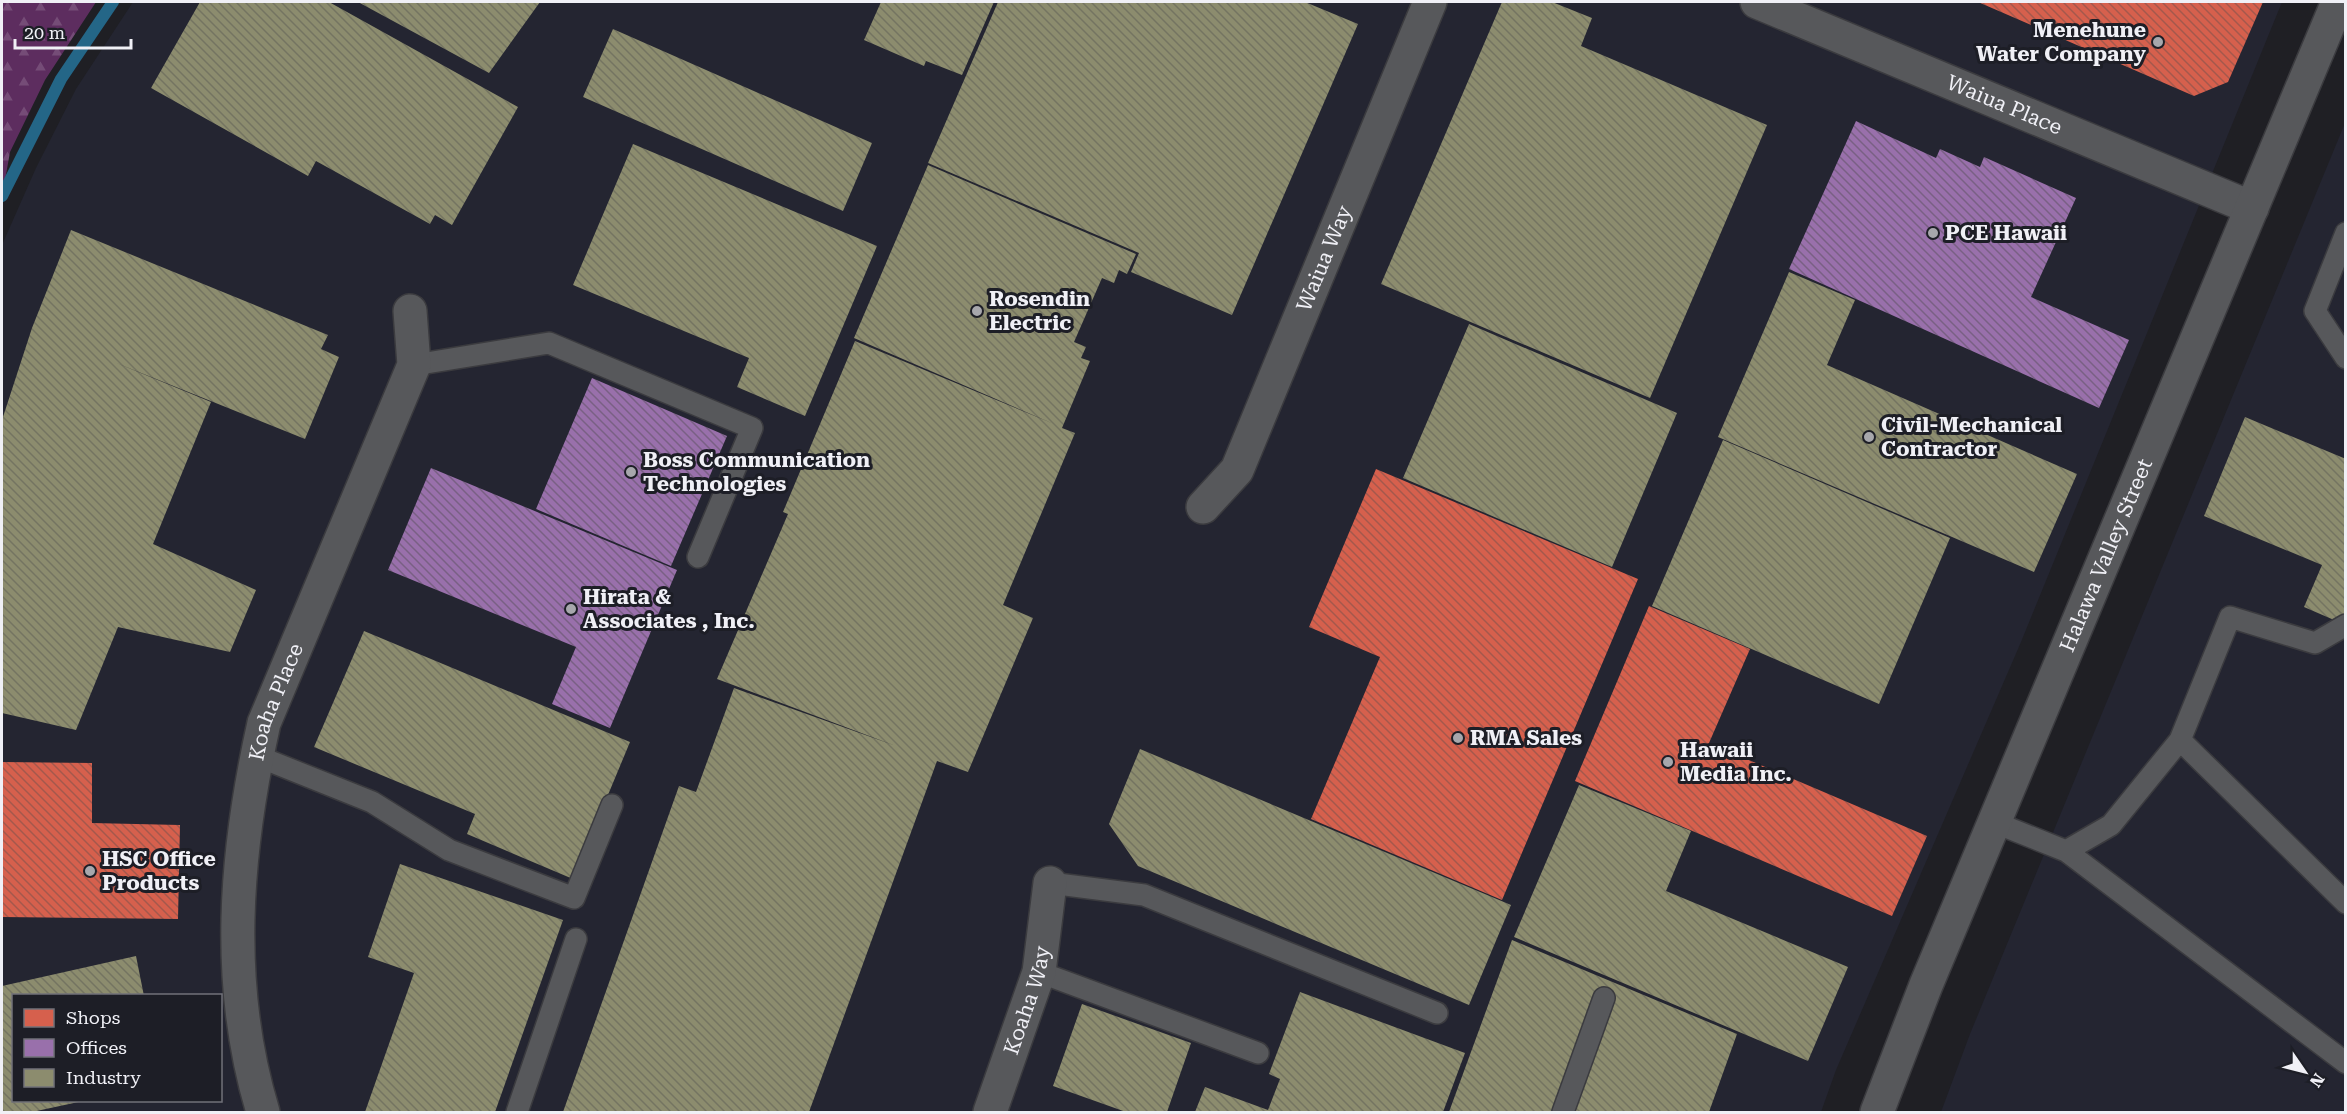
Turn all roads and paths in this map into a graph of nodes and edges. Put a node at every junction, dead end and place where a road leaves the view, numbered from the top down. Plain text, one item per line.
1 (1430, 2) edge
2 (1757, 2) edge
3 (2338, 2) edge
4 (2252, 208) junction
5 (2346, 233) edge
6 (410, 311) dead end
7 (2346, 358) edge
8 (414, 365) junction
9 (1203, 507) dead end
10 (698, 557) dead end
11 (2346, 625) edge
12 (2180, 740) junction
13 (257, 756) junction
14 (612, 805) dead end
15 (1996, 823) junction
16 (2066, 850) junction
17 (1050, 883) joint
18 (2346, 903) edge
19 (576, 939) dead end
20 (1039, 972) junction
21 (1604, 998) dead end
22 (1437, 1013) dead end
23 (1258, 1053) dead end
24 (2346, 1063) edge
25 (263, 1113) edge
26 (517, 1113) edge
27 (990, 1113) edge
28 (1563, 1113) edge
29 (1877, 1113) edge

1 - 9 street, Waiua Way
2 - 4 street, Waiua Place
3 - 4 street, Halawa Valley Street
4 - 15 street, Halawa Valley Street
5 - 7 lane
6 - 8 street, Koaha Place
8 - 10 lane
8 - 13 street, Koaha Place
11 - 12 lane
12 - 16 lane
12 - 18 lane
13 - 14 lane
13 - 25 street, Koaha Place
15 - 16 lane
15 - 29 street, Halawa Valley Street
16 - 24 lane
17 - 20 street, Koaha Way
17 - 22 lane
19 - 26 lane
20 - 23 lane
20 - 27 street, Koaha Way
21 - 28 lane

